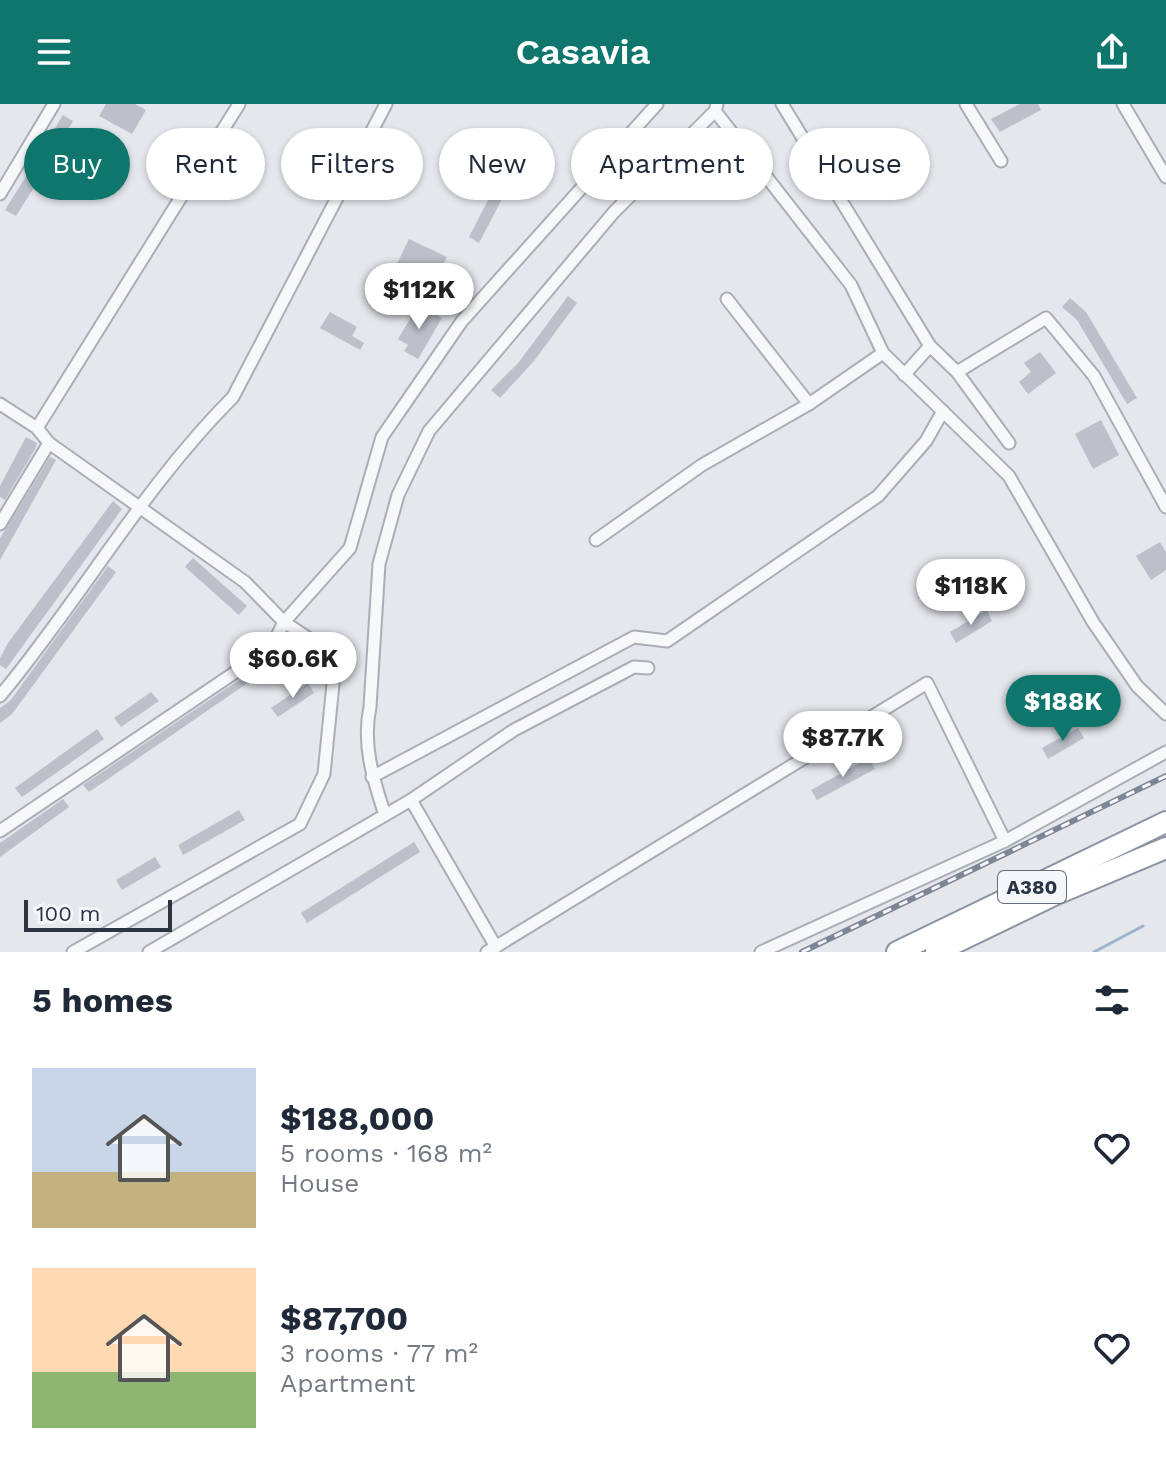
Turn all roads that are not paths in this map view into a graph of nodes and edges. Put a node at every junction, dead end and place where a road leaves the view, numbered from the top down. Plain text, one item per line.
1 (54, 104) edge
2 (239, 104) edge
3 (386, 104) edge
4 (657, 104) edge
5 (782, 104) edge
6 (966, 104) edge
7 (1123, 104) edge
8 (716, 107) edge
9 (1001, 161) dead end
10 (1166, 177) edge
11 (0, 194) edge
12 (727, 299) dead end
13 (930, 346) junction
14 (883, 353) junction
15 (957, 372) junction
16 (904, 375) junction
17 (0, 404) edge
18 (809, 404) junction
19 (943, 411) junction
20 (37, 428) junction
21 (49, 443) junction
22 (1009, 443) dead end
23 (138, 507) junction
24 (1166, 507) edge
25 (0, 524) edge
26 (596, 540) dead end
27 (284, 622) junction
28 (648, 668) dead end
29 (0, 696) edge
30 (1166, 714) edge
31 (1166, 752) edge
32 (372, 777) junction
33 (411, 800) junction
34 (385, 815) junction
35 (1166, 822) edge
36 (0, 831) edge
37 (1005, 841) junction
38 (1166, 848) edge
39 (491, 949) edge
40 (73, 952) edge
41 (149, 952) edge
42 (761, 952) edge
43 (897, 952) edge
44 (936, 952) edge

1 - 11 street
2 - 20 street
3 - 23 street
4 - 27 street
5 - 13 street
6 - 9 street
7 - 10 street
8 - 14 street
8 - 32 street
12 - 18 street
13 - 15 street
13 - 16 street
14 - 16 street
14 - 18 street
15 - 22 street
15 - 24 street
16 - 19 street
17 - 20 street
18 - 26 street
19 - 30 street
19 - 32 street
20 - 21 street
21 - 23 street
21 - 25 street
23 - 27 street
23 - 29 street
27 - 36 street
27 - 40 street
28 - 33 street
31 - 37 street
32 - 34 street
33 - 34 street
33 - 39 street
34 - 41 street
35 - 43 highway, A380
37 - 39 street
37 - 42 street
38 - 44 highway, A380

